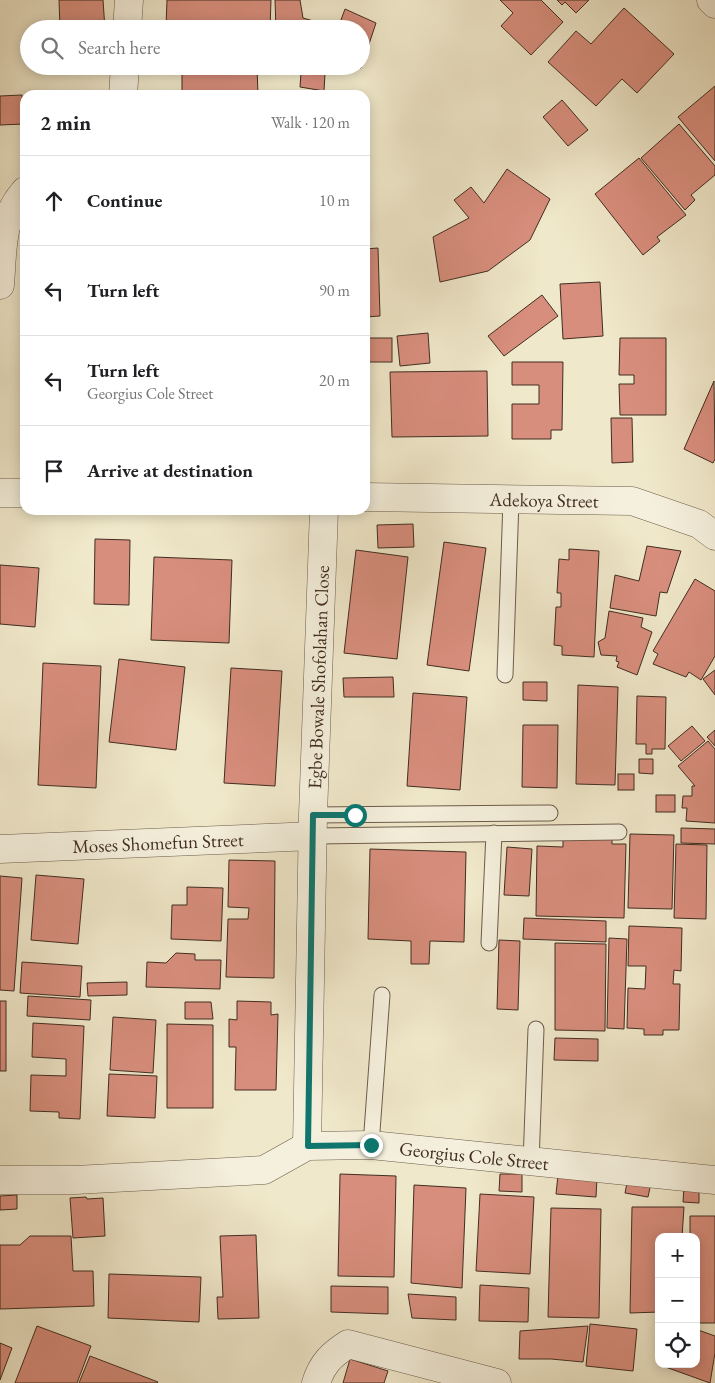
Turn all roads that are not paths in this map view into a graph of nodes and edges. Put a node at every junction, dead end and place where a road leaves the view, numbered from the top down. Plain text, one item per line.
1 (129, 0) edge
2 (711, 0) edge
3 (715, 4) edge
4 (128, 20) edge
5 (124, 75) edge
6 (123, 90) edge
7 (20, 197) edge
8 (0, 285) edge
9 (0, 493) edge
10 (20, 493) edge
11 (370, 498) edge
12 (511, 500) junction
13 (324, 515) edge
14 (715, 536) edge
15 (504, 675) dead end
16 (550, 813) dead end
17 (314, 826) junction
18 (619, 832) dead end
19 (494, 833) junction
20 (0, 849) edge
21 (489, 943) dead end
22 (382, 995) dead end
23 (536, 1029) dead end
24 (371, 1145) junction
25 (308, 1146) junction
26 (531, 1162) junction
27 (0, 1180) edge
28 (715, 1180) edge
29 (316, 1383) edge
30 (497, 1383) edge

1 - 4 street
2 - 3 street
5 - 6 street
7 - 8 street
9 - 10 street
11 - 12 street, Adekoya Street
12 - 14 street, Adekoya Street
12 - 15 lane
13 - 17 street, Egbe Bowale Shofolahan Close
16 - 17 lane
17 - 19 lane
17 - 20 street, Moses Shomefun Street
17 - 25 street, Egbe Bowale Shofolahan Close
18 - 19 lane
19 - 21 lane
22 - 24 lane
23 - 26 lane
24 - 25 street, Georgius Cole Street
24 - 26 street, Georgius Cole Street
25 - 27 street, Georgius Cole Street
26 - 28 street, Georgius Cole Street
29 - 30 street

